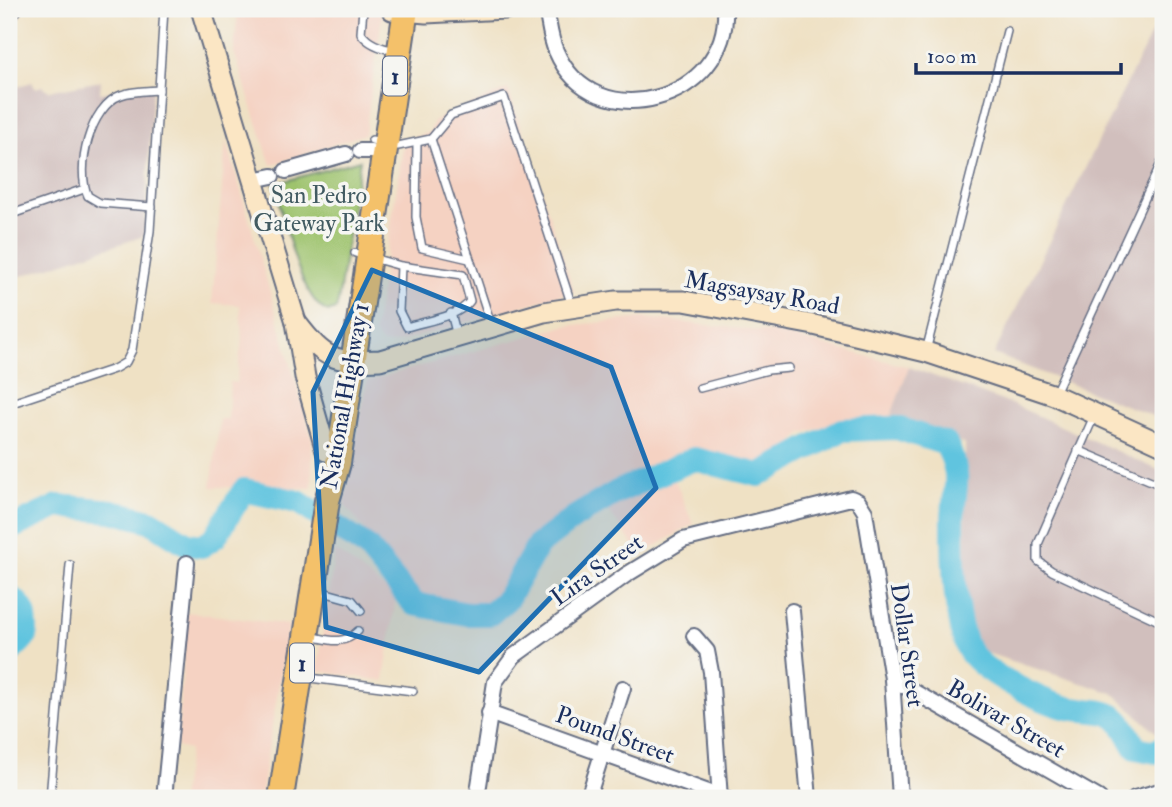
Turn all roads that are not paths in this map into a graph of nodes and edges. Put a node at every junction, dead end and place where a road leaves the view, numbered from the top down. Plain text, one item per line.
1 (164, 9) edge
2 (201, 9) edge
3 (363, 9) edge
4 (505, 9) edge
5 (546, 9) edge
6 (725, 9) edge
7 (399, 10) edge
8 (1007, 31) dead end
9 (392, 50) junction
10 (159, 90) junction
11 (431, 139) junction
12 (416, 144) junction
13 (367, 148) junction
14 (1163, 159) edge
15 (270, 176) junction
16 (84, 189) junction
17 (152, 207) junction
18 (9, 215) edge
19 (362, 254) junction
20 (469, 259) junction
21 (401, 266) junction
22 (573, 307) junction
23 (451, 313) junction
24 (296, 322) junction
25 (492, 328) junction
26 (457, 338) junction
27 (926, 352) junction
28 (347, 361) junction
29 (789, 368) dead end
30 (700, 388) dead end
31 (1054, 396) junction
32 (9, 404) edge
33 (1095, 413) junction
34 (1163, 445) edge
35 (1078, 450) junction
36 (326, 451) junction
37 (1163, 486) edge
38 (858, 500) joint
39 (327, 501) junction
40 (187, 563) dead end
41 (70, 565) dead end
42 (313, 589) junction
43 (360, 611) dead end
44 (792, 611) dead end
45 (1163, 623) edge
46 (358, 631) dead end
47 (306, 635) junction
48 (694, 636) dead end
49 (300, 676) junction
50 (892, 679) junction
51 (623, 688) dead end
52 (413, 691) dead end
53 (489, 713) junction
54 (602, 755) junction
55 (1163, 790) edge
56 (50, 798) edge
57 (164, 798) edge
58 (281, 798) edge
59 (477, 798) edge
60 (589, 798) edge
61 (722, 798) edge
62 (809, 798) edge
63 (900, 798) edge
64 (1099, 798) edge
65 (1135, 798) edge

1 - 10 lane
2 - 15 main road
3 - 9 lane
4 - 7 main road
5 - 6 street
7 - 9 highway, National Highway 1 / 1
8 - 27 lane
9 - 13 highway, National Highway 1 / 1
10 - 16 lane
10 - 17 lane
11 - 12 lane
11 - 20 lane
11 - 22 lane
12 - 13 lane
12 - 20 lane
13 - 15 street
13 - 19 highway, National Highway 1 / 1
14 - 31 lane
15 - 24 main road
16 - 17 lane
16 - 18 lane
17 - 32 lane
19 - 21 lane
19 - 28 highway, National Highway 1 / 1
20 - 25 lane
21 - 23 lane
21 - 23 lane
22 - 25 main road, Magsaysay Road
22 - 27 main road, Magsaysay Road
23 - 26 lane
24 - 28 main road
24 - 36 main road
25 - 26 main road, Magsaysay Road
26 - 28 main road, Magsaysay Road
27 - 31 main road, Magsaysay Road
28 - 36 highway, National Highway 1 / 1
28 - 39 highway, National Highway 1 / 1
29 - 30 lane
31 - 33 main road, Magsaysay Road
33 - 34 main road, Magsaysay Road
33 - 35 lane
35 - 37 lane
35 - 45 lane
36 - 39 highway, National Highway 1 / 1
38 - 50 street, Dollar Street
38 - 53 street, Lira Street
39 - 42 highway, 1
40 - 57 street
41 - 56 lane
42 - 43 lane
42 - 47 highway, 1
44 - 62 street
46 - 47 lane
47 - 49 highway, 1
48 - 61 street
49 - 52 lane
49 - 58 highway, 1
50 - 63 street, Dollar Street
50 - 64 street, Bolivar Street
51 - 54 street
53 - 54 street, Pound Street
53 - 59 street, Lira Street
54 - 60 street
54 - 61 street, Pound Street
55 - 65 street

